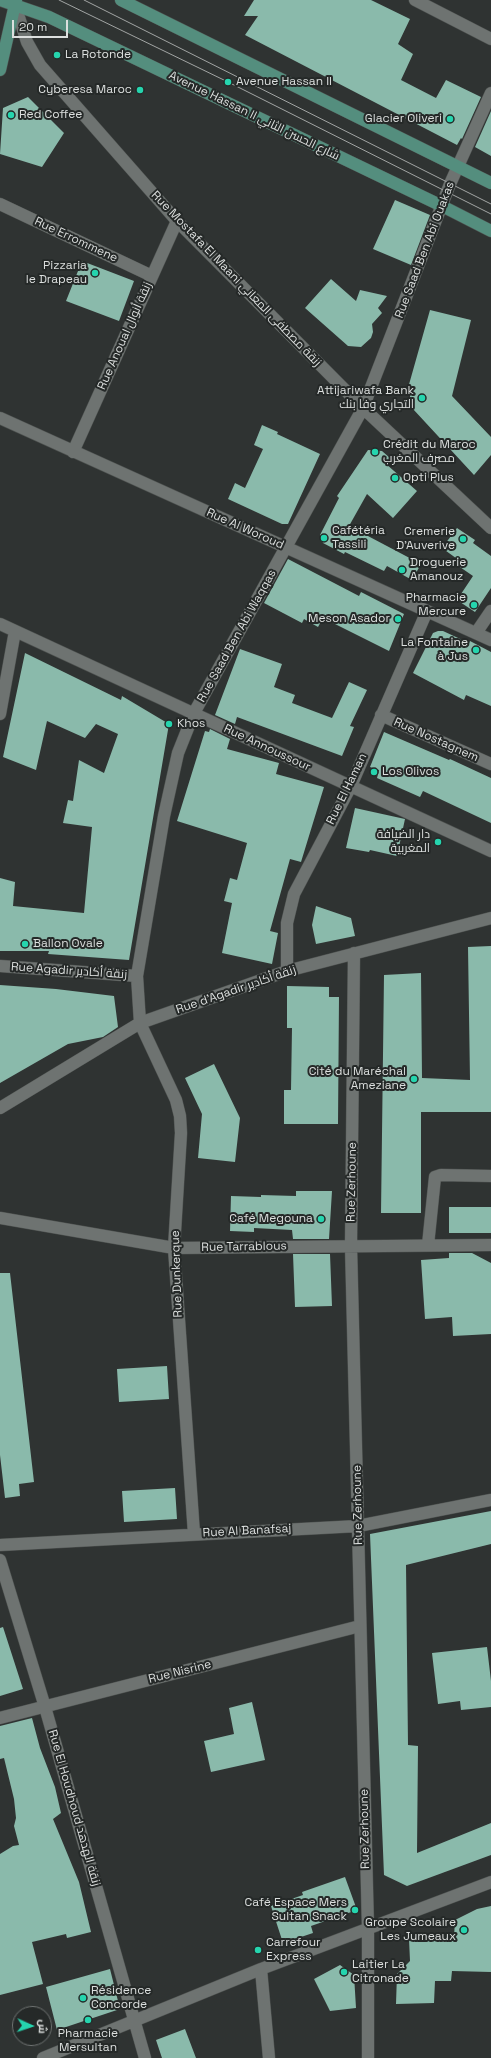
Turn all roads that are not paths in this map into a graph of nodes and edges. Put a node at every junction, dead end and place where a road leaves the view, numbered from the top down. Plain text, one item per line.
1 (0, 0) edge
2 (122, 0) edge
3 (415, 0) edge
4 (16, 2) edge
5 (491, 39) edge
6 (0, 70) edge
7 (491, 94) edge
8 (458, 166) junction
9 (491, 183) edge
10 (0, 204) edge
11 (442, 206) junction
12 (177, 221) junction
13 (491, 232) edge
14 (152, 276) junction
15 (363, 408) junction
16 (0, 418) edge
17 (73, 452) junction
18 (491, 528) edge
19 (286, 548) junction
20 (427, 611) junction
21 (491, 611) edge
22 (0, 624) edge
23 (15, 631) junction
24 (476, 633) junction
25 (491, 640) edge
26 (194, 713) junction
27 (0, 714) edge
28 (381, 715) junction
29 (491, 764) edge
30 (351, 786) junction
31 (491, 851) edge
32 (491, 918) edge
33 (354, 953) junction
34 (0, 966) edge
35 (287, 971) junction
36 (137, 976) junction
37 (140, 1023) junction
38 (0, 1108) edge
39 (491, 1176) edge
40 (0, 1218) edge
41 (428, 1245) junction
42 (491, 1245) edge
43 (351, 1246) junction
44 (174, 1248) junction
45 (491, 1500) edge
46 (358, 1526) junction
47 (194, 1534) junction
48 (0, 1545) edge
49 (0, 1560) edge
50 (360, 1626) junction
51 (45, 1707) junction
52 (0, 1718) edge
53 (491, 1882) edge
54 (368, 1928) junction
55 (261, 1969) junction
56 (135, 2020) junction
57 (44, 2058) edge
58 (146, 2058) edge
59 (269, 2058) edge
60 (368, 2058) edge

1 - 4 main road, Avenue Hassan II شارع الحسن الثاني
2 - 8 main road
3 - 5 street
4 - 6 main road
4 - 11 main road, Avenue Hassan II شارع الحسن الثاني
4 - 12 street, Rue Mostafa El Maani زنقة مصطفى المعاني
7 - 8 street, Rue Saad Ben Abi Ouakas
8 - 9 main road
8 - 11 street, Rue Saad Ben Abi Ouakas
10 - 14 street, Rue Errommene
11 - 13 main road, Avenue Hassan II شارع الحسن الثاني
11 - 15 street, Rue Saad Ben Abi Ouakas
12 - 14 street, Rue Anoual زنقة أنوال
12 - 15 street, Rue Mostafa El Maani زنقة مصطفى المعاني
14 - 17 street, Rue Anoual زنقة أنوال
15 - 18 street, Rue Mostafa El Maani زنقة مصطفى المعاني
15 - 19 street, Rue Saad Ben Abi Waqqas
16 - 17 street, Rue Al Woroud
17 - 19 street, Rue Al Woroud
19 - 20 street, Rue Al Woroud
19 - 26 street, Rue Saad Ben Abi Waqqas
20 - 24 street, Rue Al Woroud
20 - 28 street, Rue El Haman
21 - 24 street
22 - 23 street, Rue Annoussour
23 - 26 street, Rue Annoussour
23 - 27 street
24 - 25 street, Rue Al Woroud
26 - 30 street, Rue Annoussour
26 - 36 street, Rue Saad Ben Abi Waqqas
28 - 29 street, Rue Nostagnem
28 - 30 street, Rue El Haman
30 - 31 street, Rue Annoussour
30 - 35 street, Rue El Haman
32 - 33 street, Rue d'Agadir زنقة أكادير
33 - 35 street, Rue d'Agadir زنقة أكادير
33 - 43 street, Rue Zerhoune
34 - 36 street, Rue Agadir زنقة أكادير
35 - 37 street, Rue d'Agadir زنقة أكادير
36 - 37 street, Rue Saad Ben Abi Waqqas
37 - 38 street, Rue d'Agadir زنقة أكادير
37 - 44 street, Rue Dunkerque
39 - 41 street
40 - 44 street, Rue Tarrablous
41 - 42 street, Rue Tarrablous
41 - 43 street, Rue Tarrablous
43 - 44 street, Rue Tarrablous
43 - 46 street, Rue Zerhoune
44 - 47 street, Rue Dunkerque
45 - 46 street, Rue Al Banafsaj
46 - 47 street, Rue Al Banafsaj
46 - 50 street, Rue Zerhoune
47 - 48 street, Rue Al Banafsaj
49 - 51 street, Rue El Houdhoud زنقة الهدهد
50 - 51 street, Rue Nisrine
50 - 54 street, Rue Zerhoune
51 - 52 street, Rue Nisrine
51 - 56 street, Rue El Houdhoud زنقة الهدهد
53 - 54 street
54 - 55 street
54 - 60 street, Rue Zerhoune
55 - 56 street
55 - 59 street
56 - 57 street
56 - 58 street, Rue El Houdhoud زنقة الهدهد

